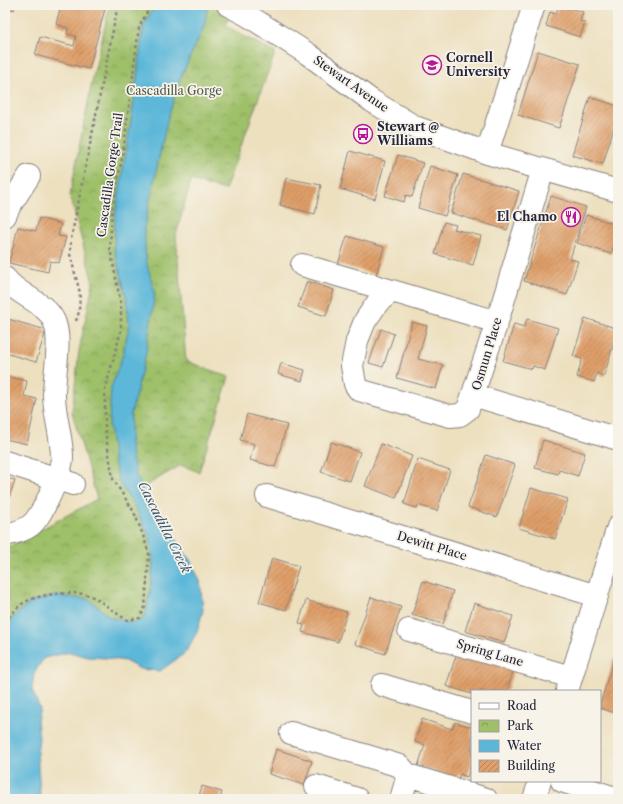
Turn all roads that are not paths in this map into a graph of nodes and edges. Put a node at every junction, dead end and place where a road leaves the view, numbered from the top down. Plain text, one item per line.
1 (228, 5) edge
2 (534, 5) edge
3 (487, 153) junction
4 (543, 169) junction
5 (30, 176) dead end
6 (618, 191) edge
7 (5, 216) edge
8 (302, 265) dead end
9 (5, 278) edge
10 (392, 291) junction
11 (497, 322) junction
12 (473, 395) junction
13 (618, 439) edge
14 (5, 462) edge
15 (65, 481) junction
16 (266, 496) dead end
17 (618, 527) edge
18 (5, 535) edge
19 (597, 596) junction
20 (409, 630) dead end
21 (569, 684) edge
22 (382, 685) dead end
23 (471, 712) edge
24 (291, 733) dead end
25 (408, 775) junction
26 (540, 782) edge
27 (565, 782) edge
28 (316, 786) dead end
29 (357, 799) edge
30 (401, 799) edge
31 (486, 799) edge
32 (534, 799) edge
33 (618, 799) edge

1 - 3 street, Stewart Avenue
2 - 3 street
3 - 4 street, Stewart Avenue
4 - 6 street, Stewart Avenue
4 - 11 street, Osmun Place
5 - 7 street
8 - 10 street
9 - 15 street
10 - 11 street
10 - 12 street
11 - 12 street, Osmun Place
12 - 13 street, Osmun Place
14 - 15 street
15 - 18 street
16 - 19 street, Dewitt Place
17 - 19 street
19 - 21 street
20 - 21 street, Spring Lane
22 - 23 street
24 - 25 street
25 - 30 street
25 - 31 street
26 - 32 street
27 - 33 street
28 - 29 street

